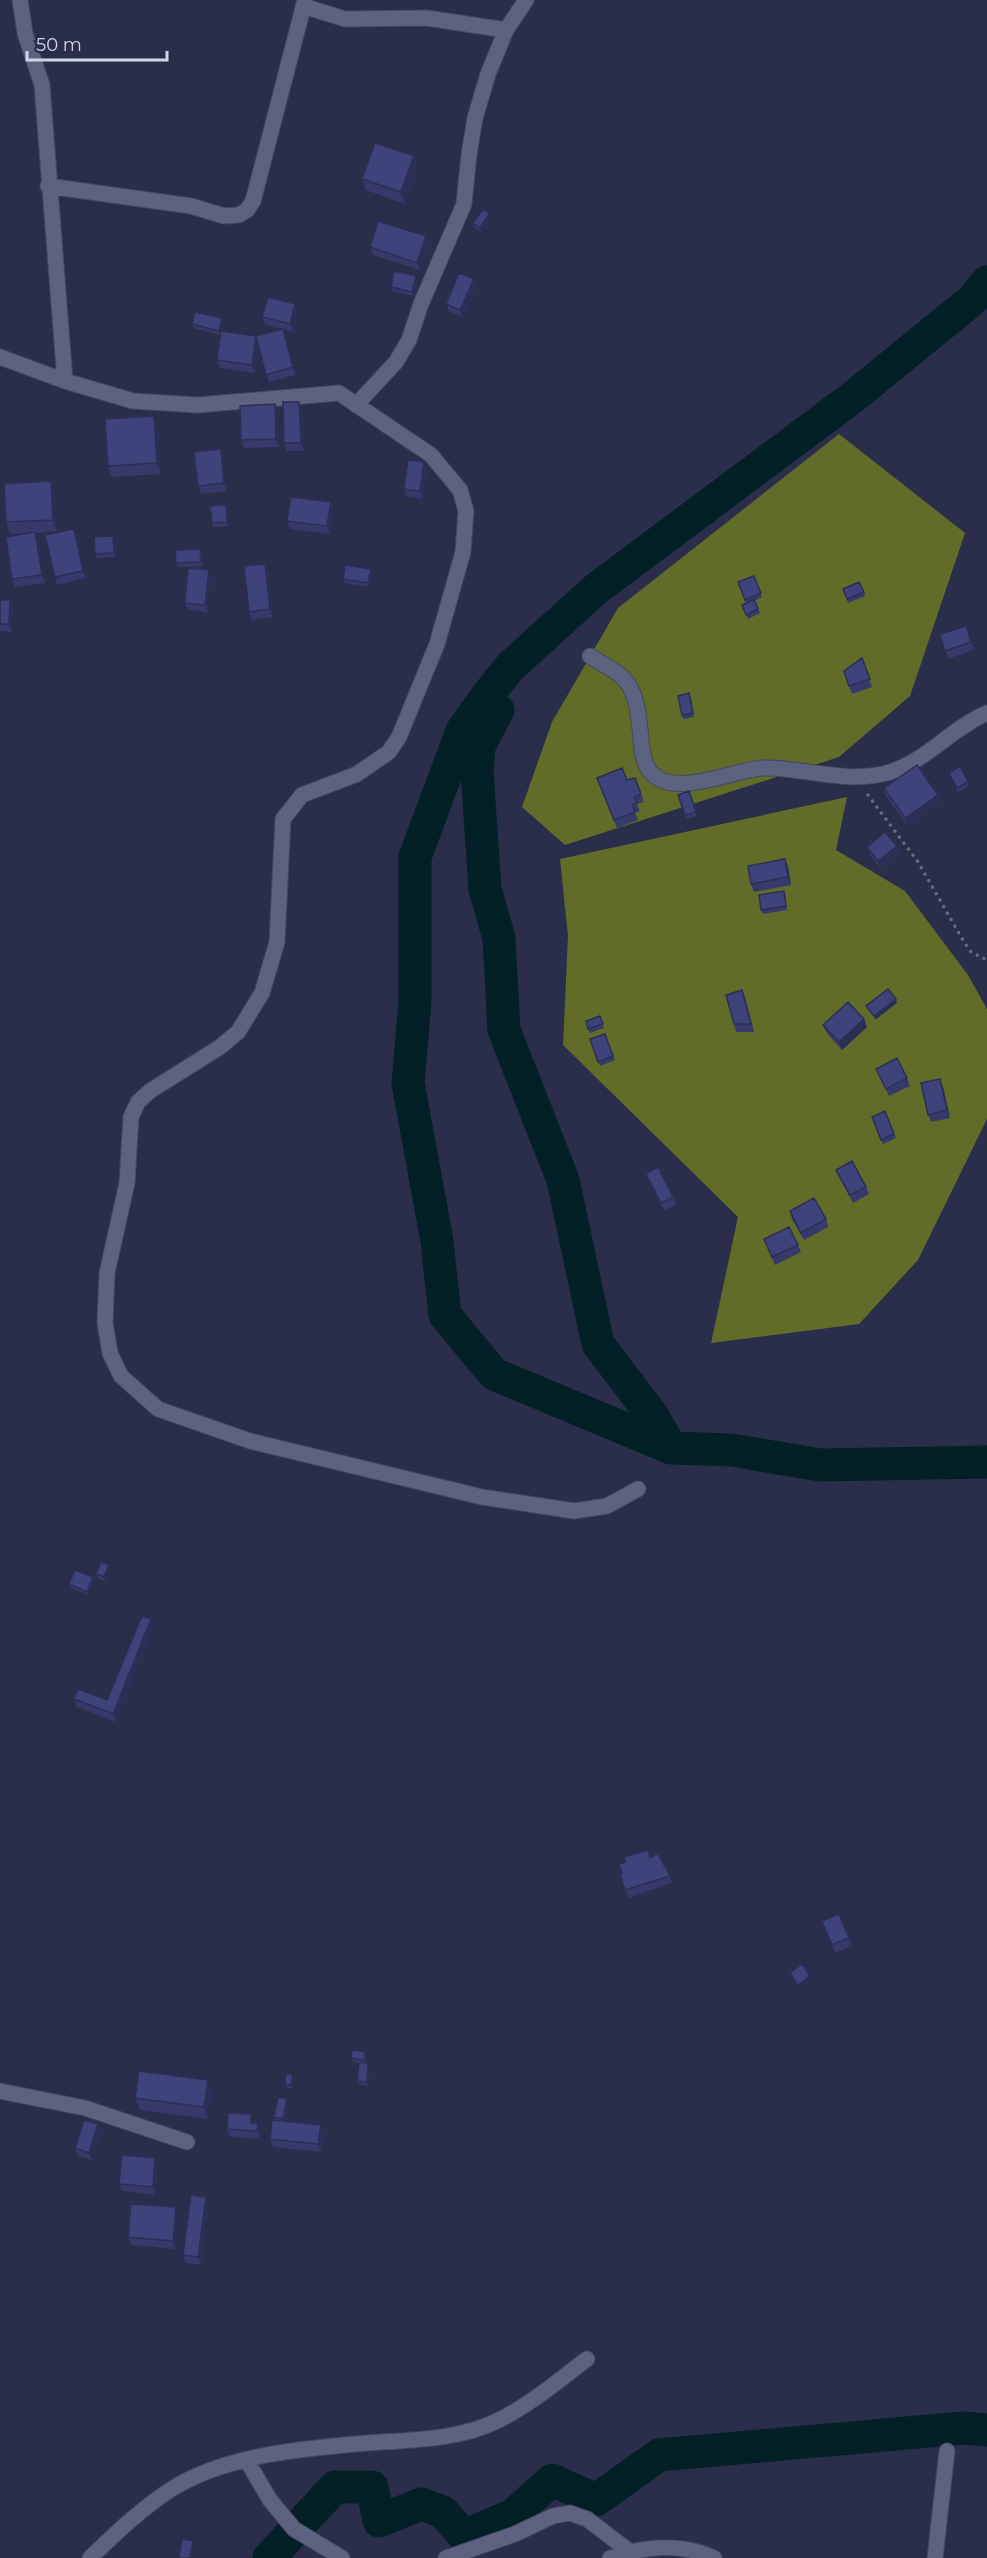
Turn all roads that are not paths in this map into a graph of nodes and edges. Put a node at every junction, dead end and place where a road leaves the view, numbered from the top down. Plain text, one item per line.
1 (20, 0) edge
2 (525, 0) edge
3 (304, 3) edge
4 (506, 30) junction
5 (48, 186) junction
6 (0, 357) edge
7 (65, 381) junction
8 (356, 405) junction
9 (590, 656) dead end
10 (987, 713) edge
11 (638, 1489) dead end
12 (0, 2091) edge
13 (187, 2142) dead end
14 (588, 2359) dead end
15 (947, 2451) dead end
16 (247, 2461) junction
17 (629, 2551) junction
18 (90, 2558) edge
19 (342, 2558) edge
20 (446, 2558) edge
21 (610, 2558) edge
22 (714, 2558) edge
23 (935, 2558) edge

1 - 5 street
2 - 4 street
3 - 4 street
3 - 5 street
4 - 8 street
5 - 7 street
6 - 7 street
7 - 8 street
8 - 11 street
9 - 10 street
12 - 13 street
14 - 16 street
15 - 23 street
16 - 18 street
16 - 19 street
17 - 20 street
17 - 21 street
17 - 22 street

